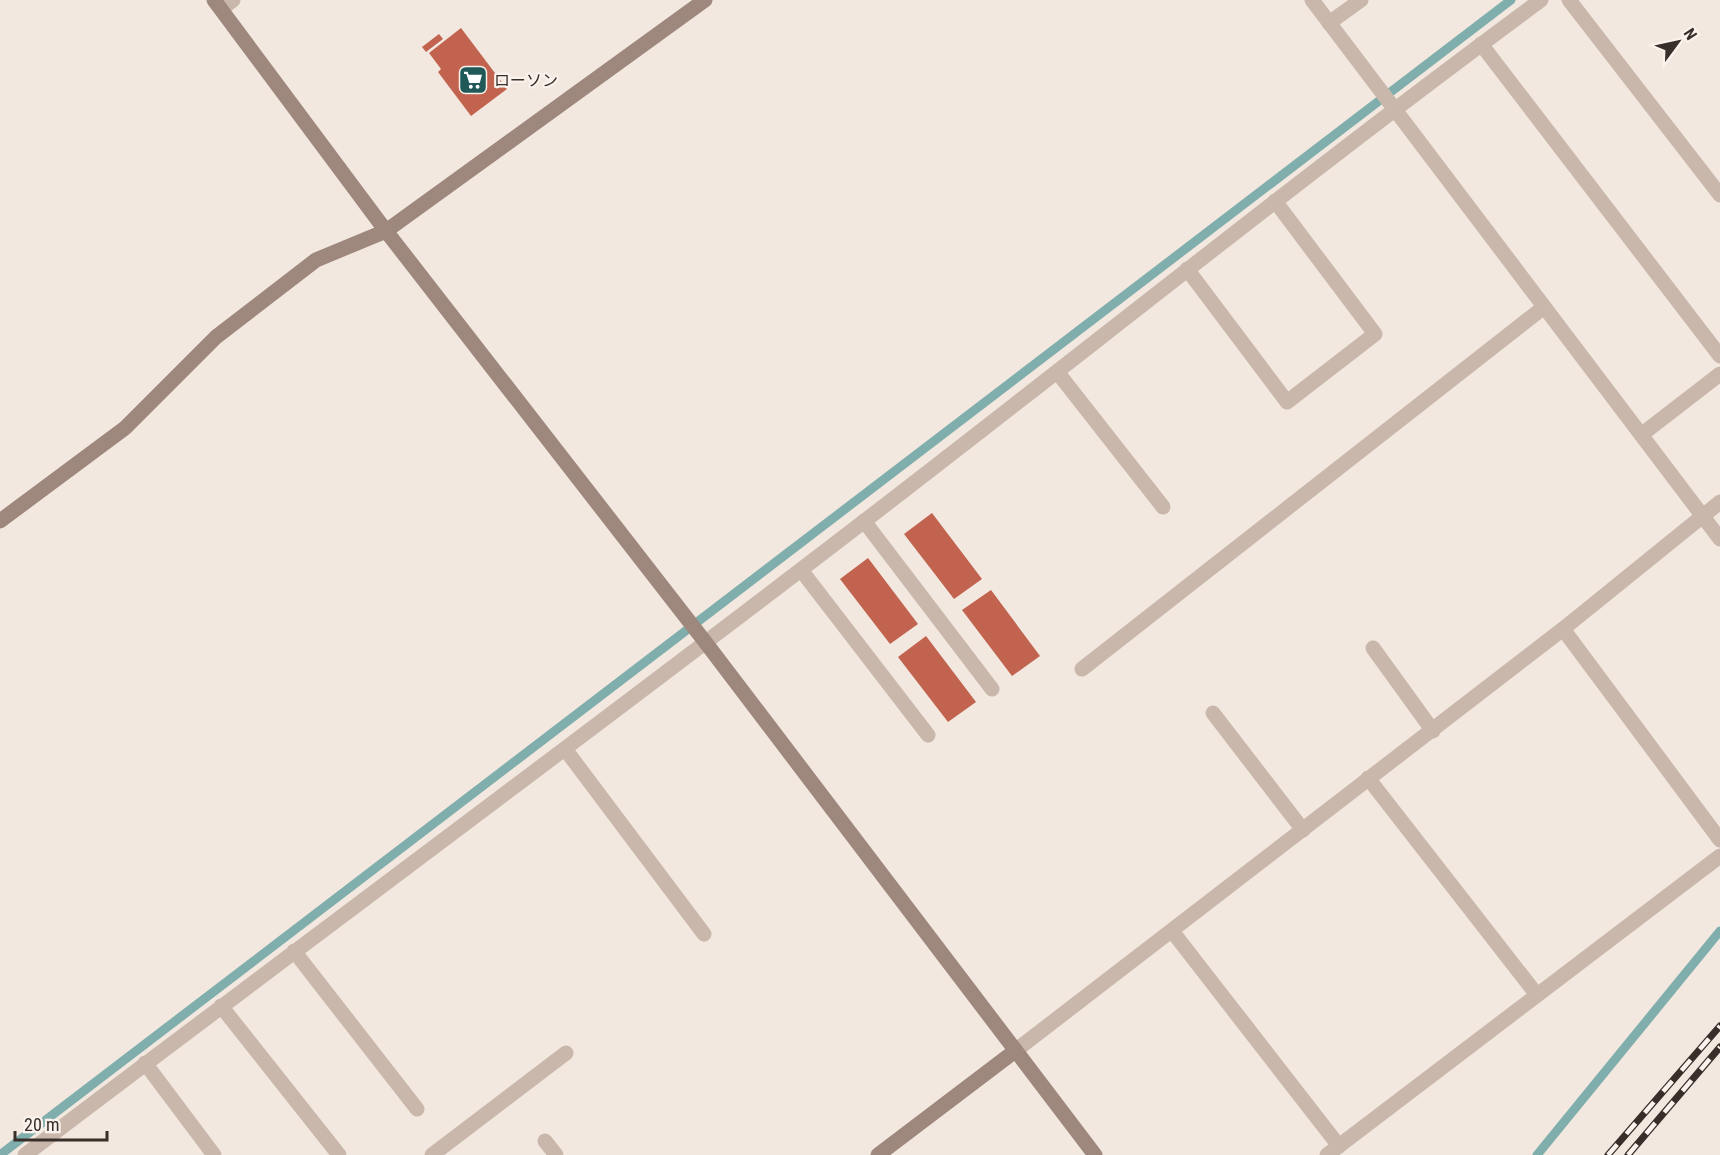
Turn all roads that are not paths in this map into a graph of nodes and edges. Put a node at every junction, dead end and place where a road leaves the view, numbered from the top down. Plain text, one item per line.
1 (705, 0) edge
2 (1312, 0) edge
3 (1361, 0) edge
4 (1541, 0) edge
5 (1569, 0) edge
6 (223, 3) edge
7 (1329, 23) junction
8 (1481, 44) junction
9 (1394, 109) junction
10 (1720, 195) edge
11 (1275, 201) junction
12 (386, 231) junction
13 (1186, 269) junction
14 (1544, 307) junction
15 (1720, 356) edge
16 (1058, 373) junction
17 (1720, 374) edge
18 (1641, 435) junction
19 (1720, 502) edge
20 (1163, 507) dead end
21 (1702, 516) junction
22 (0, 521) edge
23 (864, 522) junction
24 (1720, 539) edge
25 (801, 570) junction
26 (1563, 629) junction
27 (706, 643) junction
28 (1373, 648) dead end
29 (1082, 669) dead end
30 (992, 689) dead end
31 (1213, 713) dead end
32 (1433, 731) junction
33 (928, 735) dead end
34 (565, 749) junction
35 (1368, 778) junction
36 (1303, 830) junction
37 (1720, 840) edge
38 (1720, 856) edge
39 (1172, 931) junction
40 (704, 934) dead end
41 (294, 951) junction
42 (1537, 995) junction
43 (221, 1006) junction
44 (1015, 1051) junction
45 (566, 1053) dead end
46 (145, 1063) junction
47 (417, 1109) dead end
48 (545, 1141) dead end
49 (1333, 1150) edge
50 (25, 1155) edge
51 (214, 1155) edge
52 (339, 1155) edge
53 (432, 1155) edge
54 (556, 1155) edge
55 (878, 1155) edge
56 (1095, 1155) edge

1 - 12 street
2 - 7 street
3 - 7 street
4 - 8 street
5 - 10 street
6 - 12 street
7 - 9 street
8 - 9 street
8 - 15 street
9 - 11 street
9 - 14 street
11 - 13 street
11 - 13 street
12 - 22 street
12 - 27 street
13 - 16 street
14 - 18 street
14 - 29 street
16 - 20 street
16 - 23 street
17 - 18 street
18 - 21 street
19 - 21 street
21 - 24 street
21 - 26 street
23 - 25 street
23 - 30 street
25 - 27 street
25 - 33 street
26 - 32 street
26 - 37 street
27 - 34 street
27 - 44 street
28 - 32 street
31 - 36 street
32 - 35 street
34 - 40 street
34 - 41 street
35 - 36 street
35 - 42 street
36 - 39 street
38 - 42 street
39 - 44 street
39 - 49 street
41 - 43 street
41 - 47 street
42 - 49 street
43 - 46 street
43 - 52 street
44 - 55 street
44 - 56 street
45 - 53 street
46 - 50 street
46 - 51 street
48 - 54 street

